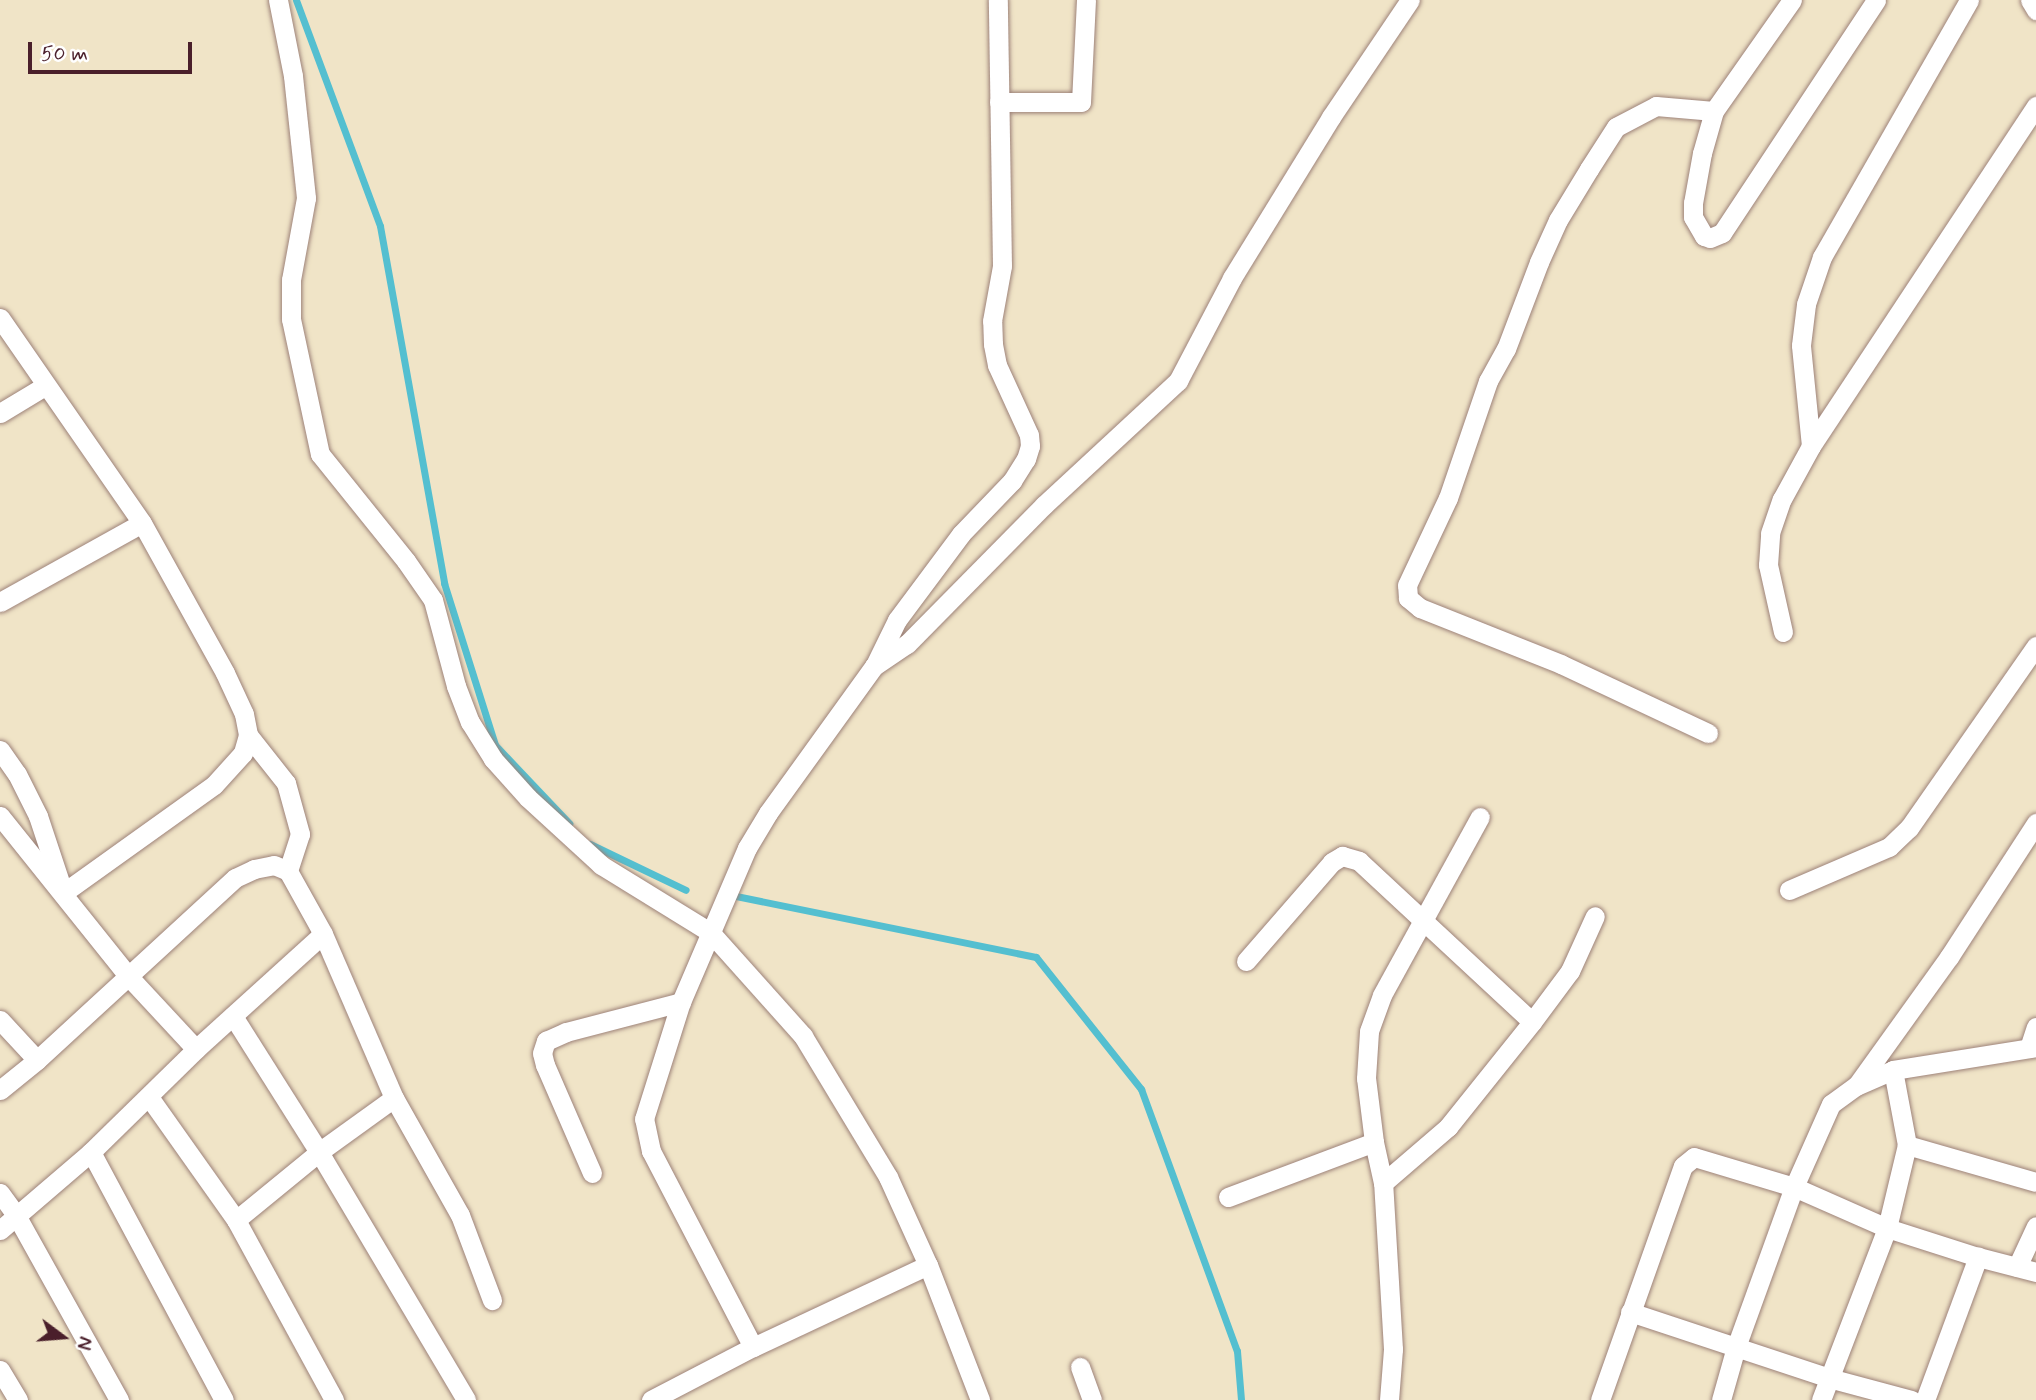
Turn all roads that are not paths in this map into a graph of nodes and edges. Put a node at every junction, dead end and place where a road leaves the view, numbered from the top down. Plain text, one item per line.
1 (278, 0) edge
2 (998, 0) edge
3 (1086, 0) edge
4 (1410, 0) edge
5 (1792, 0) edge
6 (1876, 0) edge
7 (1969, 0) edge
8 (2030, 0) edge
9 (2036, 10) edge
10 (999, 102) junction
11 (2036, 106) edge
12 (1714, 111) junction
13 (0, 318) edge
14 (45, 386) junction
15 (0, 413) edge
16 (1811, 446) junction
17 (142, 523) junction
18 (0, 602) edge
19 (1783, 632) dead end
20 (2036, 646) edge
21 (874, 666) junction
22 (1709, 733) dead end
23 (248, 735) junction
24 (0, 750) edge
25 (0, 816) edge
26 (1480, 817) dead end
27 (2036, 823) edge
28 (288, 871) junction
29 (1789, 890) dead end
30 (63, 893) junction
31 (1595, 916) dead end
32 (1423, 921) junction
33 (710, 932) junction
34 (323, 934) junction
35 (1246, 961) dead end
36 (128, 977) junction
37 (681, 1002) junction
38 (233, 1016) junction
39 (0, 1020) edge
40 (1531, 1021) junction
41 (2036, 1027) edge
42 (2032, 1048) edge
43 (196, 1049) junction
44 (37, 1060) junction
45 (1893, 1070) junction
46 (1856, 1086) junction
47 (0, 1090) edge
48 (149, 1097) junction
49 (394, 1098) junction
50 (1374, 1142) junction
51 (1907, 1145) junction
52 (91, 1152) junction
53 (320, 1152) junction
54 (592, 1172) dead end
55 (2036, 1182) edge
56 (1383, 1183) junction
57 (1794, 1187) junction
58 (0, 1193) edge
59 (1228, 1197) dead end
60 (16, 1215) junction
61 (236, 1220) junction
62 (2036, 1226) edge
63 (1887, 1228) junction
64 (0, 1230) edge
65 (1978, 1257) junction
66 (928, 1265) junction
67 (2026, 1269) edge
68 (492, 1300) dead end
69 (1630, 1312) junction
70 (753, 1347) junction
71 (1736, 1348) junction
72 (1080, 1367) dead end
73 (0, 1370) edge
74 (1829, 1378) junction
75 (18, 1400) edge
76 (119, 1400) edge
77 (224, 1400) edge
78 (334, 1400) edge
79 (466, 1400) edge
80 (651, 1400) edge
81 (980, 1400) edge
82 (1092, 1400) edge
83 (1389, 1400) edge
84 (1600, 1400) edge
85 (1721, 1400) edge
86 (1821, 1400) edge
87 (1911, 1400) edge
88 (1925, 1400) edge

1 - 33 street
2 - 10 street
3 - 10 street
4 - 21 street
5 - 12 street
6 - 12 street
7 - 16 street
8 - 9 street
10 - 21 street
11 - 16 street
12 - 22 street
13 - 14 street
14 - 15 street
14 - 17 street
16 - 19 street
17 - 18 street
17 - 23 street
20 - 29 street
21 - 33 street
23 - 28 street
23 - 30 street
24 - 30 street
25 - 30 street
26 - 32 street
27 - 46 street
28 - 34 street
28 - 36 street
30 - 36 street
31 - 40 street
32 - 35 street
32 - 40 street
32 - 50 street
33 - 37 street
33 - 66 street
34 - 38 street
34 - 49 street
36 - 43 street
36 - 44 street
37 - 54 street
37 - 70 street
38 - 43 street
38 - 53 street
39 - 44 street
40 - 56 street
41 - 42 street
42 - 45 street
43 - 48 street
44 - 47 street
45 - 46 street
45 - 51 street
46 - 57 street
48 - 52 street
48 - 61 street
49 - 53 street
49 - 68 street
50 - 56 street
50 - 59 street
51 - 55 street
51 - 63 street
52 - 60 street
52 - 77 street
53 - 61 street
53 - 79 street
56 - 83 street
57 - 63 street
57 - 69 street
57 - 71 street
58 - 60 street
60 - 64 street
60 - 76 street
61 - 78 street
62 - 67 street
63 - 65 street
63 - 74 street
65 - 67 street
65 - 88 street
66 - 70 street
66 - 81 street
69 - 71 street
69 - 84 street
70 - 80 street
71 - 74 street
71 - 85 street
72 - 82 street
73 - 75 street
74 - 86 street
74 - 87 street

